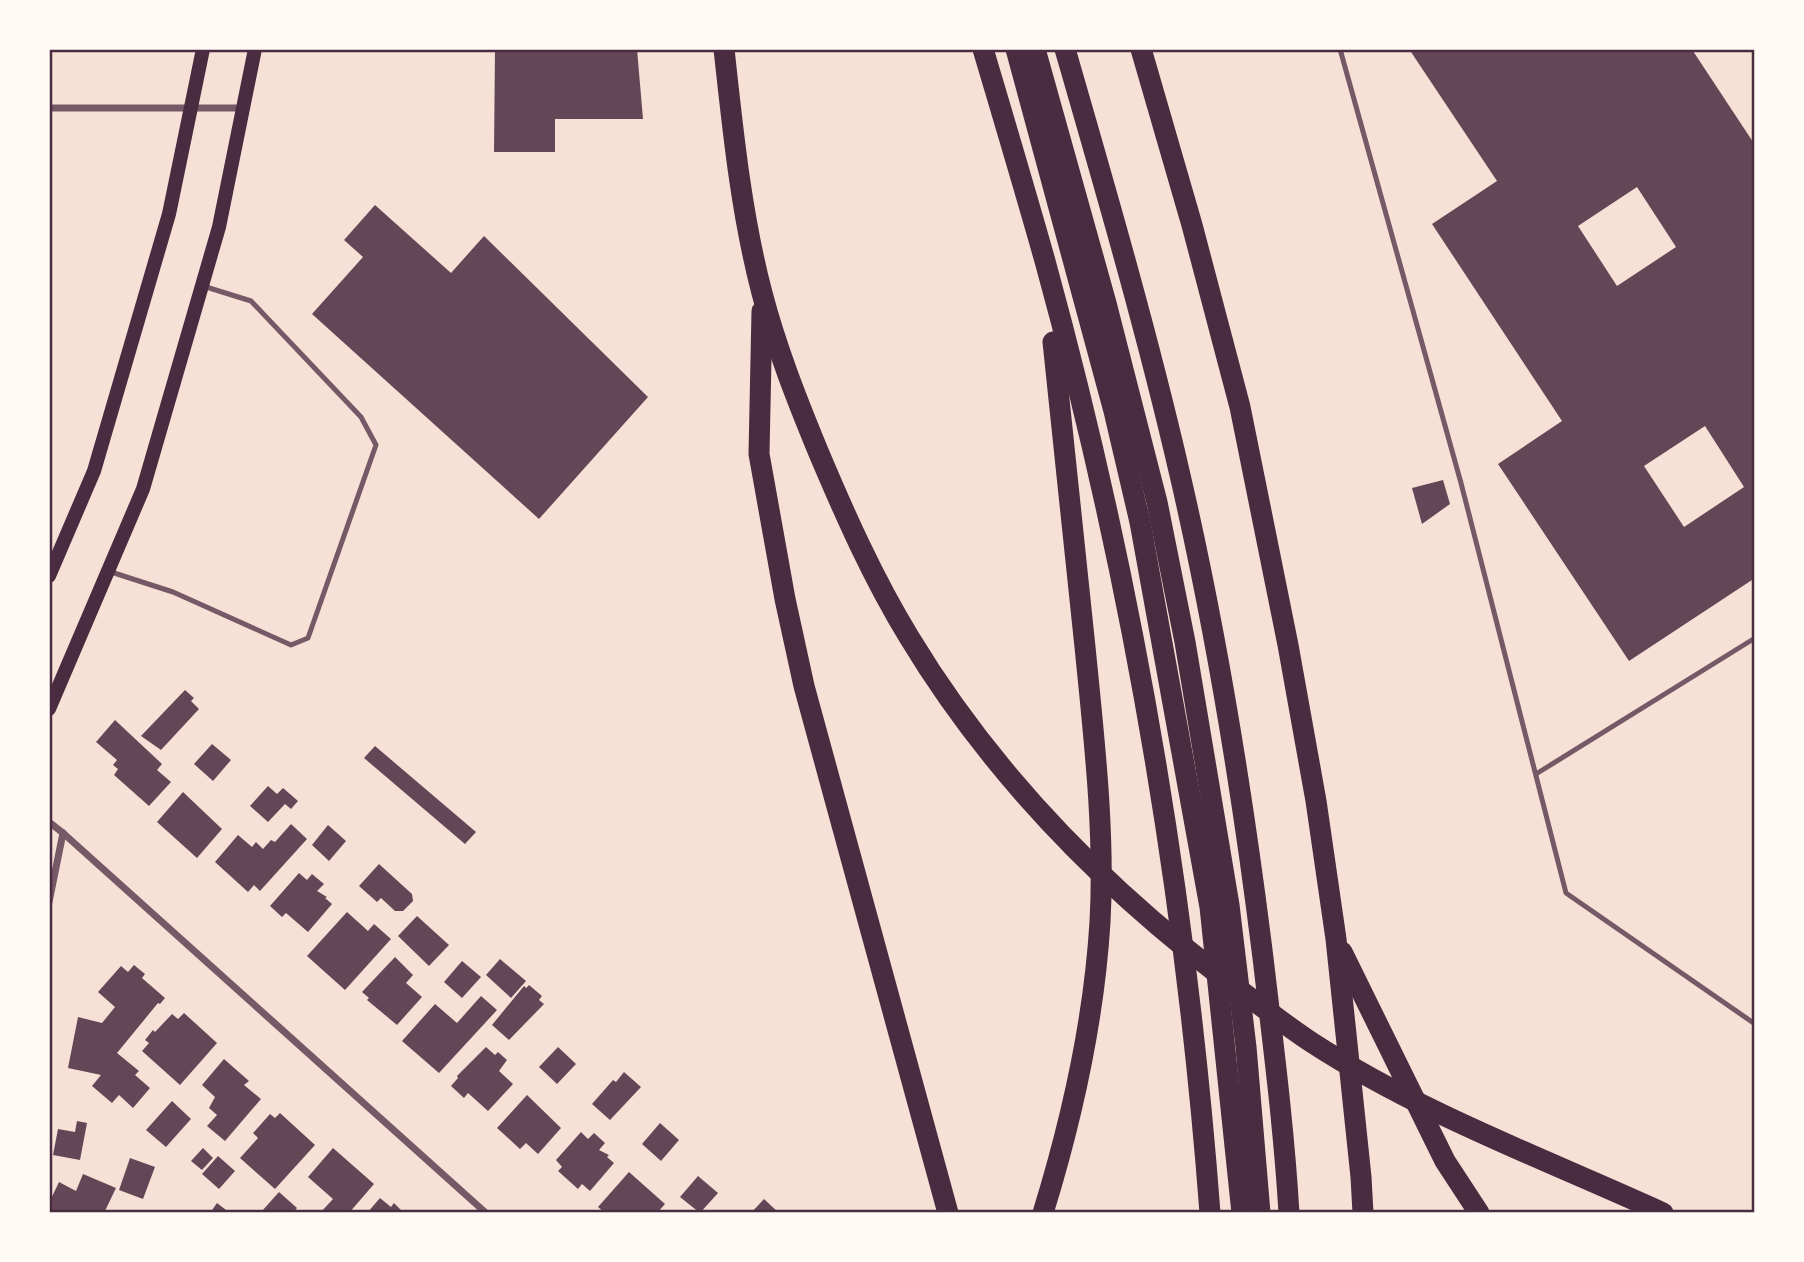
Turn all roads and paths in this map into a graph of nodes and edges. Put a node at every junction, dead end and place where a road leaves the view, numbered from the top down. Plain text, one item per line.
1 (203, 49) edge
2 (255, 49) edge
3 (724, 49) edge
4 (983, 49) edge
5 (1016, 49) edge
6 (1035, 49) edge
7 (1065, 49) edge
8 (1141, 49) edge
9 (1340, 49) edge
10 (49, 108) edge
11 (191, 108) junction
12 (244, 108) junction
13 (1045, 263) junction
14 (202, 285) junction
15 (762, 295) junction
16 (108, 571) junction
17 (49, 576) edge
18 (1755, 638) edge
19 (49, 709) edge
20 (1536, 774) junction
21 (49, 822) edge
22 (63, 833) junction
23 (49, 902) edge
24 (1336, 939) junction
25 (1755, 1024) edge
26 (946, 1204) edge
27 (486, 1213) edge
28 (1043, 1213) edge
29 (1210, 1213) edge
30 (1242, 1213) edge
31 (1260, 1213) edge
32 (1289, 1213) edge
33 (1363, 1213) edge
34 (1479, 1213) edge
35 (1663, 1213) edge

1 - 11 main road
2 - 12 main road
3 - 15 highway
4 - 13 highway
5 - 30 highway
6 - 31 highway
7 - 32 highway
8 - 24 highway
9 - 20 lane
10 - 11 street
11 - 12 street
11 - 17 main road
12 - 14 main road
13 - 28 highway
13 - 29 highway
14 - 16 main road
14 - 16 lane
15 - 26 highway
15 - 35 highway
16 - 19 main road
18 - 20 lane
20 - 25 lane
21 - 22 street
22 - 23 street
22 - 27 street
24 - 33 highway
24 - 34 highway

